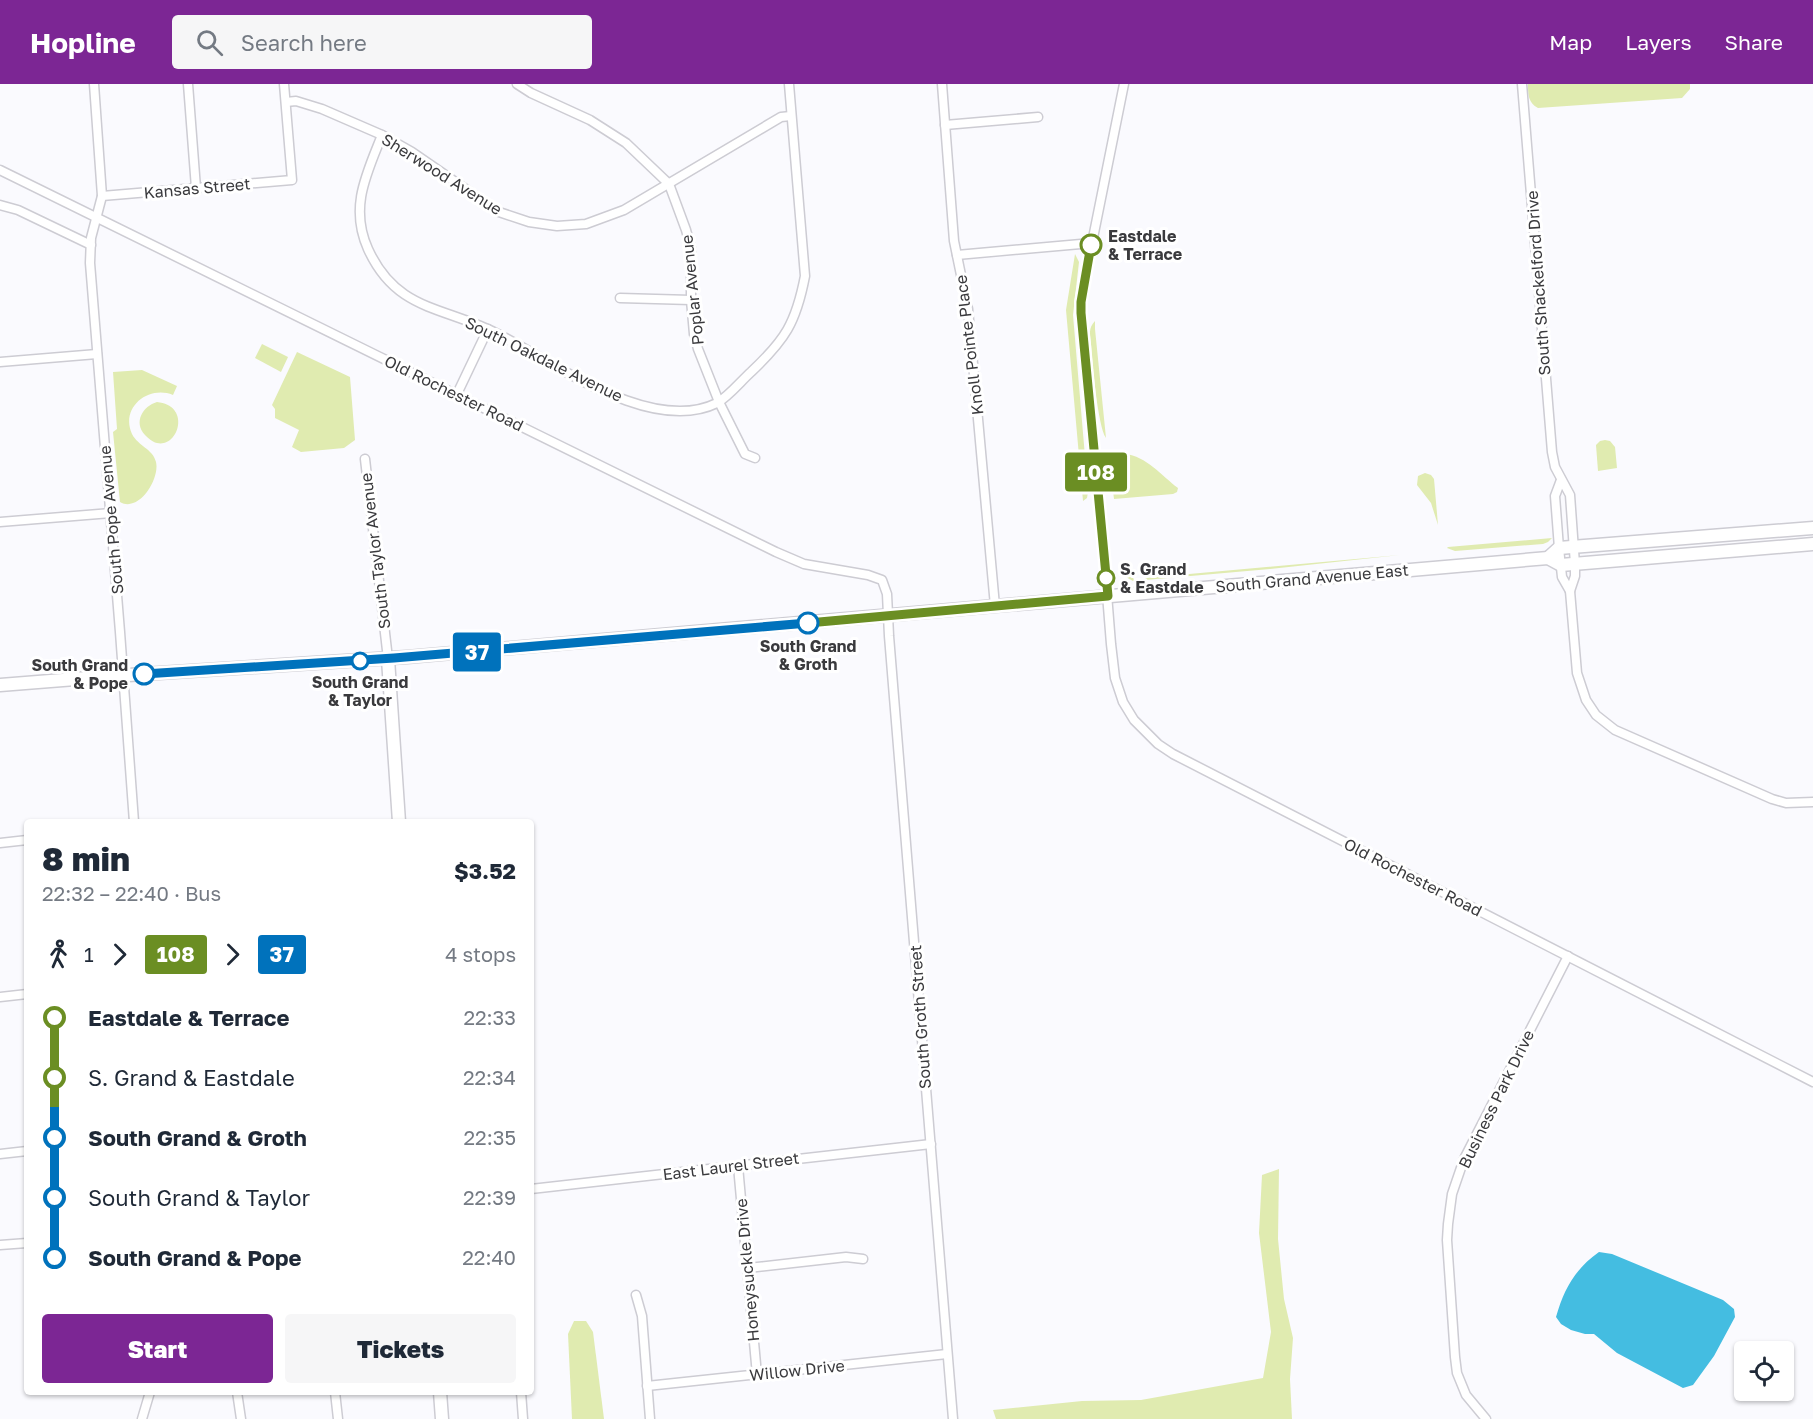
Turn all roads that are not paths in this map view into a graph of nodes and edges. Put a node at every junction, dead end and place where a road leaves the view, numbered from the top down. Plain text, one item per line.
1 (94, 84) edge
2 (188, 84) edge
3 (284, 84) edge
4 (517, 84) edge
5 (789, 84) edge
6 (942, 84) edge
7 (1124, 84) edge
8 (1522, 84) edge
9 (286, 102) junction
10 (791, 116) junction
11 (1038, 117) dead end
12 (945, 125) junction
13 (382, 135) junction
14 (0, 170) edge
15 (669, 184) junction
16 (196, 188) junction
17 (102, 196) junction
18 (0, 205) edge
19 (97, 219) junction
20 (1092, 243) junction
21 (91, 245) junction
22 (957, 255) junction
23 (620, 298) dead end
24 (691, 300) junction
25 (488, 329) junction
26 (97, 354) junction
27 (0, 362) edge
28 (457, 394) junction
29 (719, 402) junction
30 (755, 458) dead end
31 (365, 459) dead end
32 (1561, 480) junction
33 (111, 513) junction
34 (0, 522) edge
35 (1813, 528) edge
36 (1813, 544) edge
37 (1574, 547) junction
38 (1559, 548) junction
39 (1548, 558) junction
40 (1575, 564) junction
41 (1561, 565) junction
42 (1570, 591) junction
43 (1108, 596) junction
44 (995, 606) junction
45 (888, 616) junction
46 (388, 659) junction
47 (123, 675) junction
48 (0, 685) edge
49 (1813, 802) edge
50 (134, 819) edge
51 (399, 819) edge
52 (24, 840) edge
53 (0, 843) edge
54 (1568, 957) junction
55 (24, 994) edge
56 (0, 997) edge
57 (1813, 1082) edge
58 (931, 1144) junction
59 (24, 1151) edge
60 (0, 1154) edge
61 (738, 1166) junction
62 (534, 1189) edge
63 (24, 1243) edge
64 (0, 1245) edge
65 (863, 1259) dead end
66 (748, 1268) junction
67 (636, 1295) dead end
68 (947, 1354) junction
69 (757, 1375) junction
70 (647, 1386) junction
71 (149, 1395) edge
72 (238, 1395) edge
73 (335, 1395) edge
74 (440, 1395) edge
75 (521, 1395) edge
76 (142, 1419) edge
77 (242, 1419) edge
78 (338, 1419) edge
79 (442, 1419) edge
80 (524, 1419) edge
81 (650, 1419) edge
82 (953, 1419) edge
83 (1486, 1419) edge

1 - 17 street, South Pope Avenue
2 - 16 street
3 - 9 street
4 - 15 street, Poplar Avenue
5 - 10 street
6 - 12 street, Knoll Pointe Place
7 - 20 street, Old Rochester Road
8 - 32 street, South Shackelford Drive
9 - 13 street, Sherwood Avenue
9 - 16 street, Kansas Street
10 - 15 street, Sherwood Avenue
10 - 29 street
11 - 12 street
12 - 22 street, Knoll Pointe Place
13 - 15 street, Sherwood Avenue
13 - 25 street, South Oakdale Avenue
14 - 19 street, Old Rochester Road
15 - 24 street, Poplar Avenue
16 - 17 street, Kansas Street
17 - 19 street, South Pope Avenue
18 - 21 street
19 - 21 street, South Pope Avenue
19 - 28 street, Old Rochester Road
20 - 22 street
20 - 43 street, Old Rochester Road
21 - 26 street, South Pope Avenue
22 - 44 street, Knoll Pointe Place
23 - 24 street
24 - 29 street, Poplar Avenue
25 - 28 street
25 - 29 street, South Oakdale Avenue
26 - 27 street
26 - 33 street, South Pope Avenue
28 - 45 street, Old Rochester Road
29 - 30 street, Poplar Avenue
31 - 46 street, South Taylor Avenue
32 - 37 street, South Shackelford Drive
32 - 38 street, South Shackelford Drive
33 - 34 street
33 - 47 street, South Pope Avenue
35 - 37 main road
36 - 40 main road
37 - 38 main road
37 - 40 street, South Shackelford Drive
38 - 39 main road
38 - 41 street, South Shackelford Drive
39 - 41 main road
39 - 43 main road, South Grand Avenue East
40 - 41 main road
40 - 42 street, South Shackelford Drive
41 - 42 street, South Shackelford Drive
42 - 49 street, South Shackelford Drive
43 - 44 main road, South Grand Avenue East
43 - 54 street, Old Rochester Road
44 - 45 main road, South Grand Avenue East
45 - 46 main road, South Grand Avenue East
45 - 58 street, South Groth Street
46 - 47 main road, South Grand Avenue East
46 - 51 main road, South Taylor Avenue
47 - 48 main road, South Grand Avenue East
47 - 50 street, South Pope Avenue
52 - 53 street
54 - 57 street, Old Rochester Road
54 - 83 street, Business Park Drive
55 - 56 street
58 - 61 street, East Laurel Street
58 - 68 street, South Groth Street
59 - 60 street
61 - 62 street, East Laurel Street
61 - 66 street, Honeysuckle Drive
63 - 64 street
65 - 66 street
66 - 69 street, Honeysuckle Drive
67 - 70 street
68 - 69 street, Willow Drive
68 - 82 street, South Groth Street
69 - 70 street, Willow Drive
70 - 81 street
71 - 76 street
72 - 77 street
73 - 78 street
74 - 79 main road
75 - 80 street

